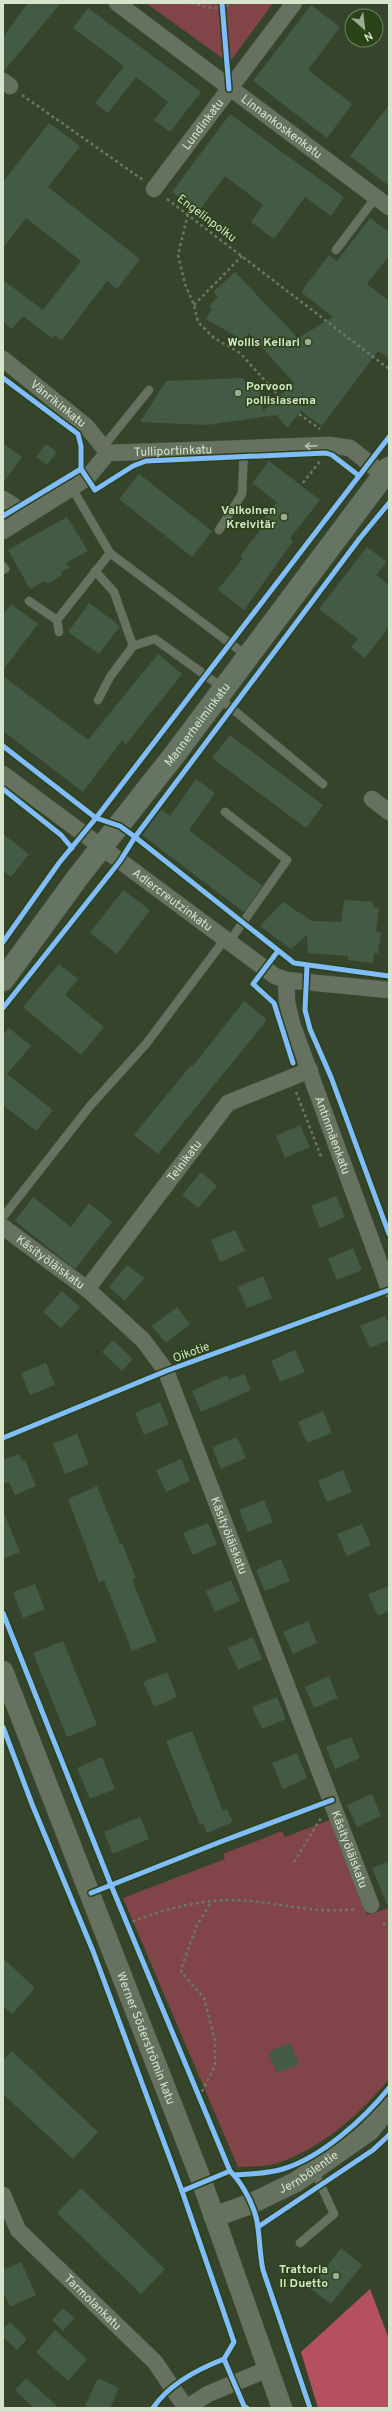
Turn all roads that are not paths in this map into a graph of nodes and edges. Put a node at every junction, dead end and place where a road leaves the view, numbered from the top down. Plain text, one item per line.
1 (116, 3) edge
2 (294, 3) edge
3 (229, 89) junction
4 (154, 189) road end
5 (376, 197) junction
6 (389, 207) edge
7 (336, 250) dead end
8 (3, 359) edge
9 (150, 390) dead end
10 (251, 448) junction
11 (106, 450) junction
12 (387, 474) edge
13 (72, 488) junction
14 (3, 499) edge
15 (24, 517) junction
16 (220, 530) dead end
17 (3, 531) edge
18 (110, 552) junction
19 (3, 566) edge
20 (3, 570) edge
21 (95, 571) junction
22 (29, 601) dead end
23 (58, 620) junction
24 (59, 632) dead end
25 (133, 646) junction
26 (248, 657) junction
27 (221, 692) junction
28 (98, 700) dead end
29 (3, 774) edge
30 (323, 784) dead end
31 (372, 798) dead end
32 (225, 812) dead end
33 (389, 812) edge
34 (100, 847) junction
35 (227, 940) junction
36 (3, 980) edge
37 (286, 980) junction
38 (389, 990) edge
39 (310, 1070) junction
40 (3, 1216) edge
41 (3, 1227) edge
42 (87, 1289) junction
43 (389, 1289) edge
44 (3, 1671) edge
45 (371, 1905) road end
46 (389, 2107) edge
47 (314, 2170) junction
48 (3, 2195) edge
49 (214, 2217) junction
50 (300, 2243) dead end
51 (268, 2369) junction
52 (186, 2408) edge
53 (282, 2408) edge

1 - 3 street, Linnankoskenkatu
2 - 3 street, Lundinkatu
3 - 4 street, Lundinkatu
3 - 5 street, Linnankoskenkatu
5 - 6 street, Linnankoskenkatu
5 - 7 lane
8 - 11 street, Vänrikinkatu
9 - 11 lane
10 - 11 street, Tulliportinkatu
12 -> 10 street, Tulliportinkatu
10 - 16 lane
11 - 13 street
12 - 26 main road, Mannerheiminkatu
13 - 15 street
13 - 18 lane
14 - 15 street
15 - 17 street
18 - 21 lane
18 - 26 lane
19 - 20 lane
21 - 23 lane
21 - 25 lane
22 - 23 lane
23 - 24 lane
25 - 27 lane
25 - 28 lane
26 - 27 main road, Mannerheiminkatu
27 - 30 lane
27 - 34 main road, Mannerheiminkatu
29 - 34 street, Adlercreutzinkatu
31 - 33 street
32 - 35 lane
34 - 35 street, Adlercreutzinkatu
34 - 36 main road, Mannerheiminkatu
35 - 37 street, Adlercreutzinkatu
35 - 40 lane
37 - 38 street
37 - 39 street, Antinmäenkatu
39 - 42 street, Teinikatu
39 - 43 street, Antinmäenkatu
41 - 42 street, Käsityöläiskatu
42 - 45 street, Käsityöläiskatu
44 - 49 street, Werner Söderströmin katu
46 - 47 street, Jernbölentie
47 - 49 street, Jernbölentie
47 - 50 lane
48 - 52 street, Tarmolankatu
49 - 51 street, Werner Söderströmin katu
51 - 52 street
51 - 53 street, Werner Söderströmin katu

